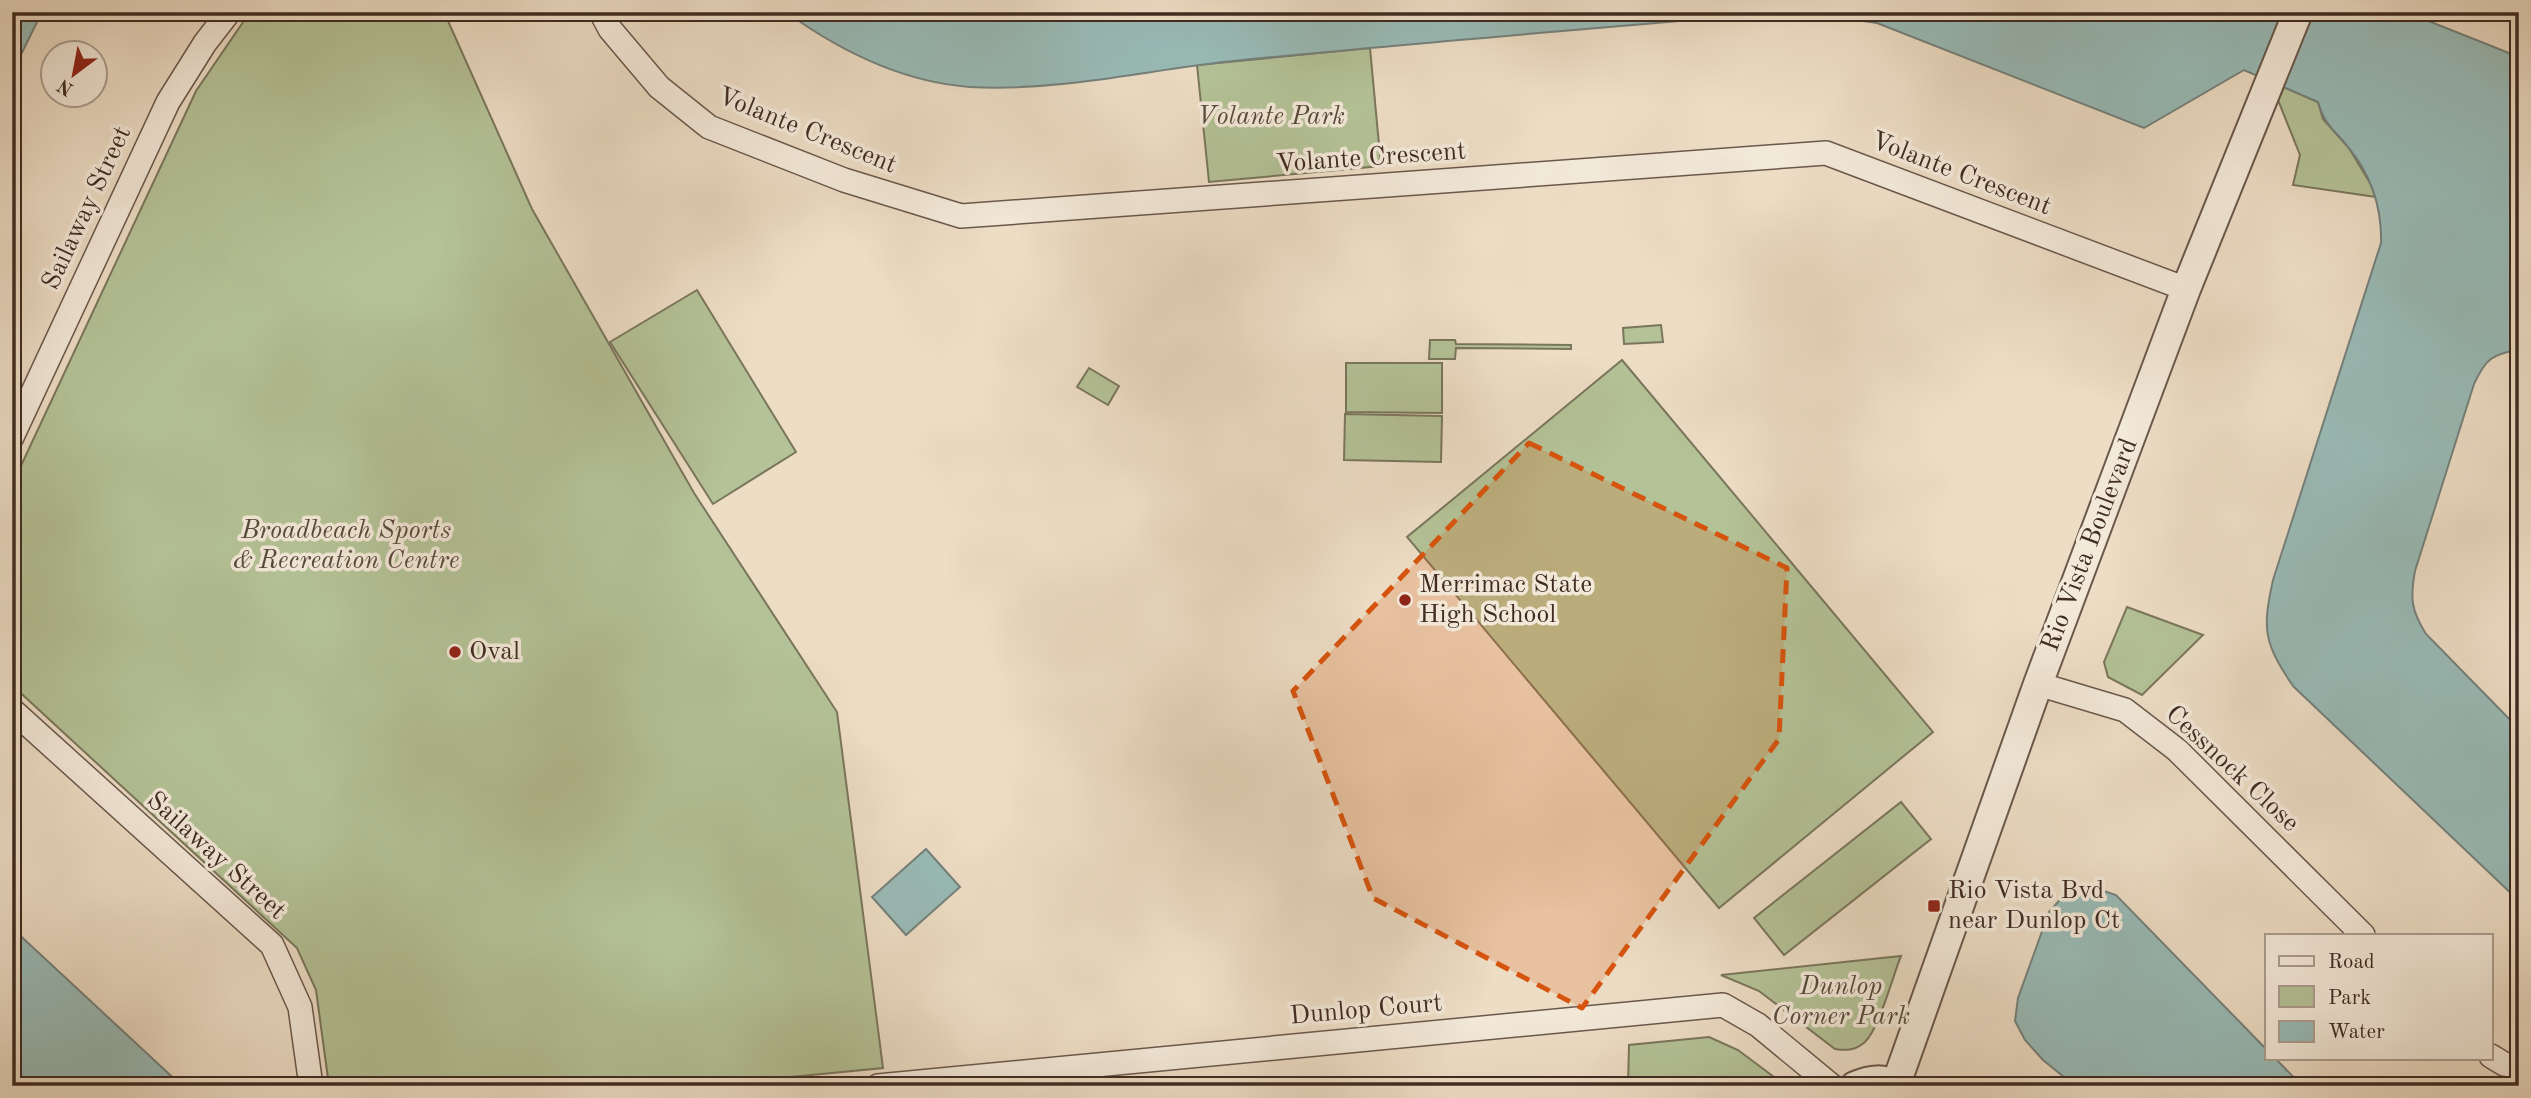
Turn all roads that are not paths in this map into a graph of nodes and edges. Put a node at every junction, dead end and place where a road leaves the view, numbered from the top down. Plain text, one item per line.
1 (229, 12) edge
2 (601, 12) edge
3 (2298, 12) edge
4 (2186, 289) junction
5 (12, 437) edge
6 (2038, 684) junction
7 (12, 710) edge
8 (2361, 934) edge
9 (2492, 1057) edge
10 (2519, 1066) edge
11 (1897, 1085) edge
12 (311, 1086) edge
13 (878, 1086) edge
14 (1832, 1086) edge
15 (1855, 1086) edge

1 - 5 street, Sailaway Street
2 - 4 street, Volante Crescent
3 - 4 street, Rio Vista Boulevard
4 - 6 street, Rio Vista Boulevard
6 - 8 street, Cessnock Close
6 - 11 street, Rio Vista Boulevard
7 - 12 street, Sailaway Street
9 - 10 street
11 - 15 street
13 - 14 street, Dunlop Court

